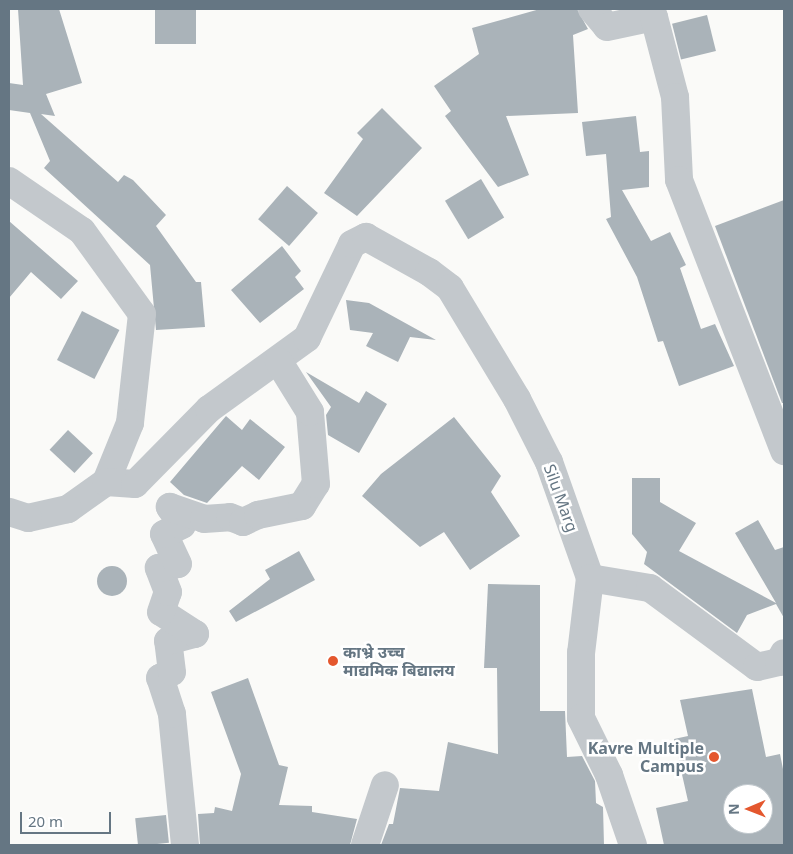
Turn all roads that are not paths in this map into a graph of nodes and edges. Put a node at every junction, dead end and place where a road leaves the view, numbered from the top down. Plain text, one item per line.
1 (592, 9) edge
2 (9, 181) edge
3 (279, 362) junction
4 (784, 451) edge
5 (106, 482) junction
6 (9, 512) edge
7 (590, 578) junction
8 (784, 653) edge
9 (385, 784) dead end
10 (185, 845) edge
11 (365, 845) edge
12 (632, 845) edge

1 - 4 street
2 - 5 street
3 - 5 street
3 - 7 street, Silu Marg
3 - 10 street
5 - 6 street
7 - 8 street
7 - 12 street, Silu Marg
9 - 11 street

